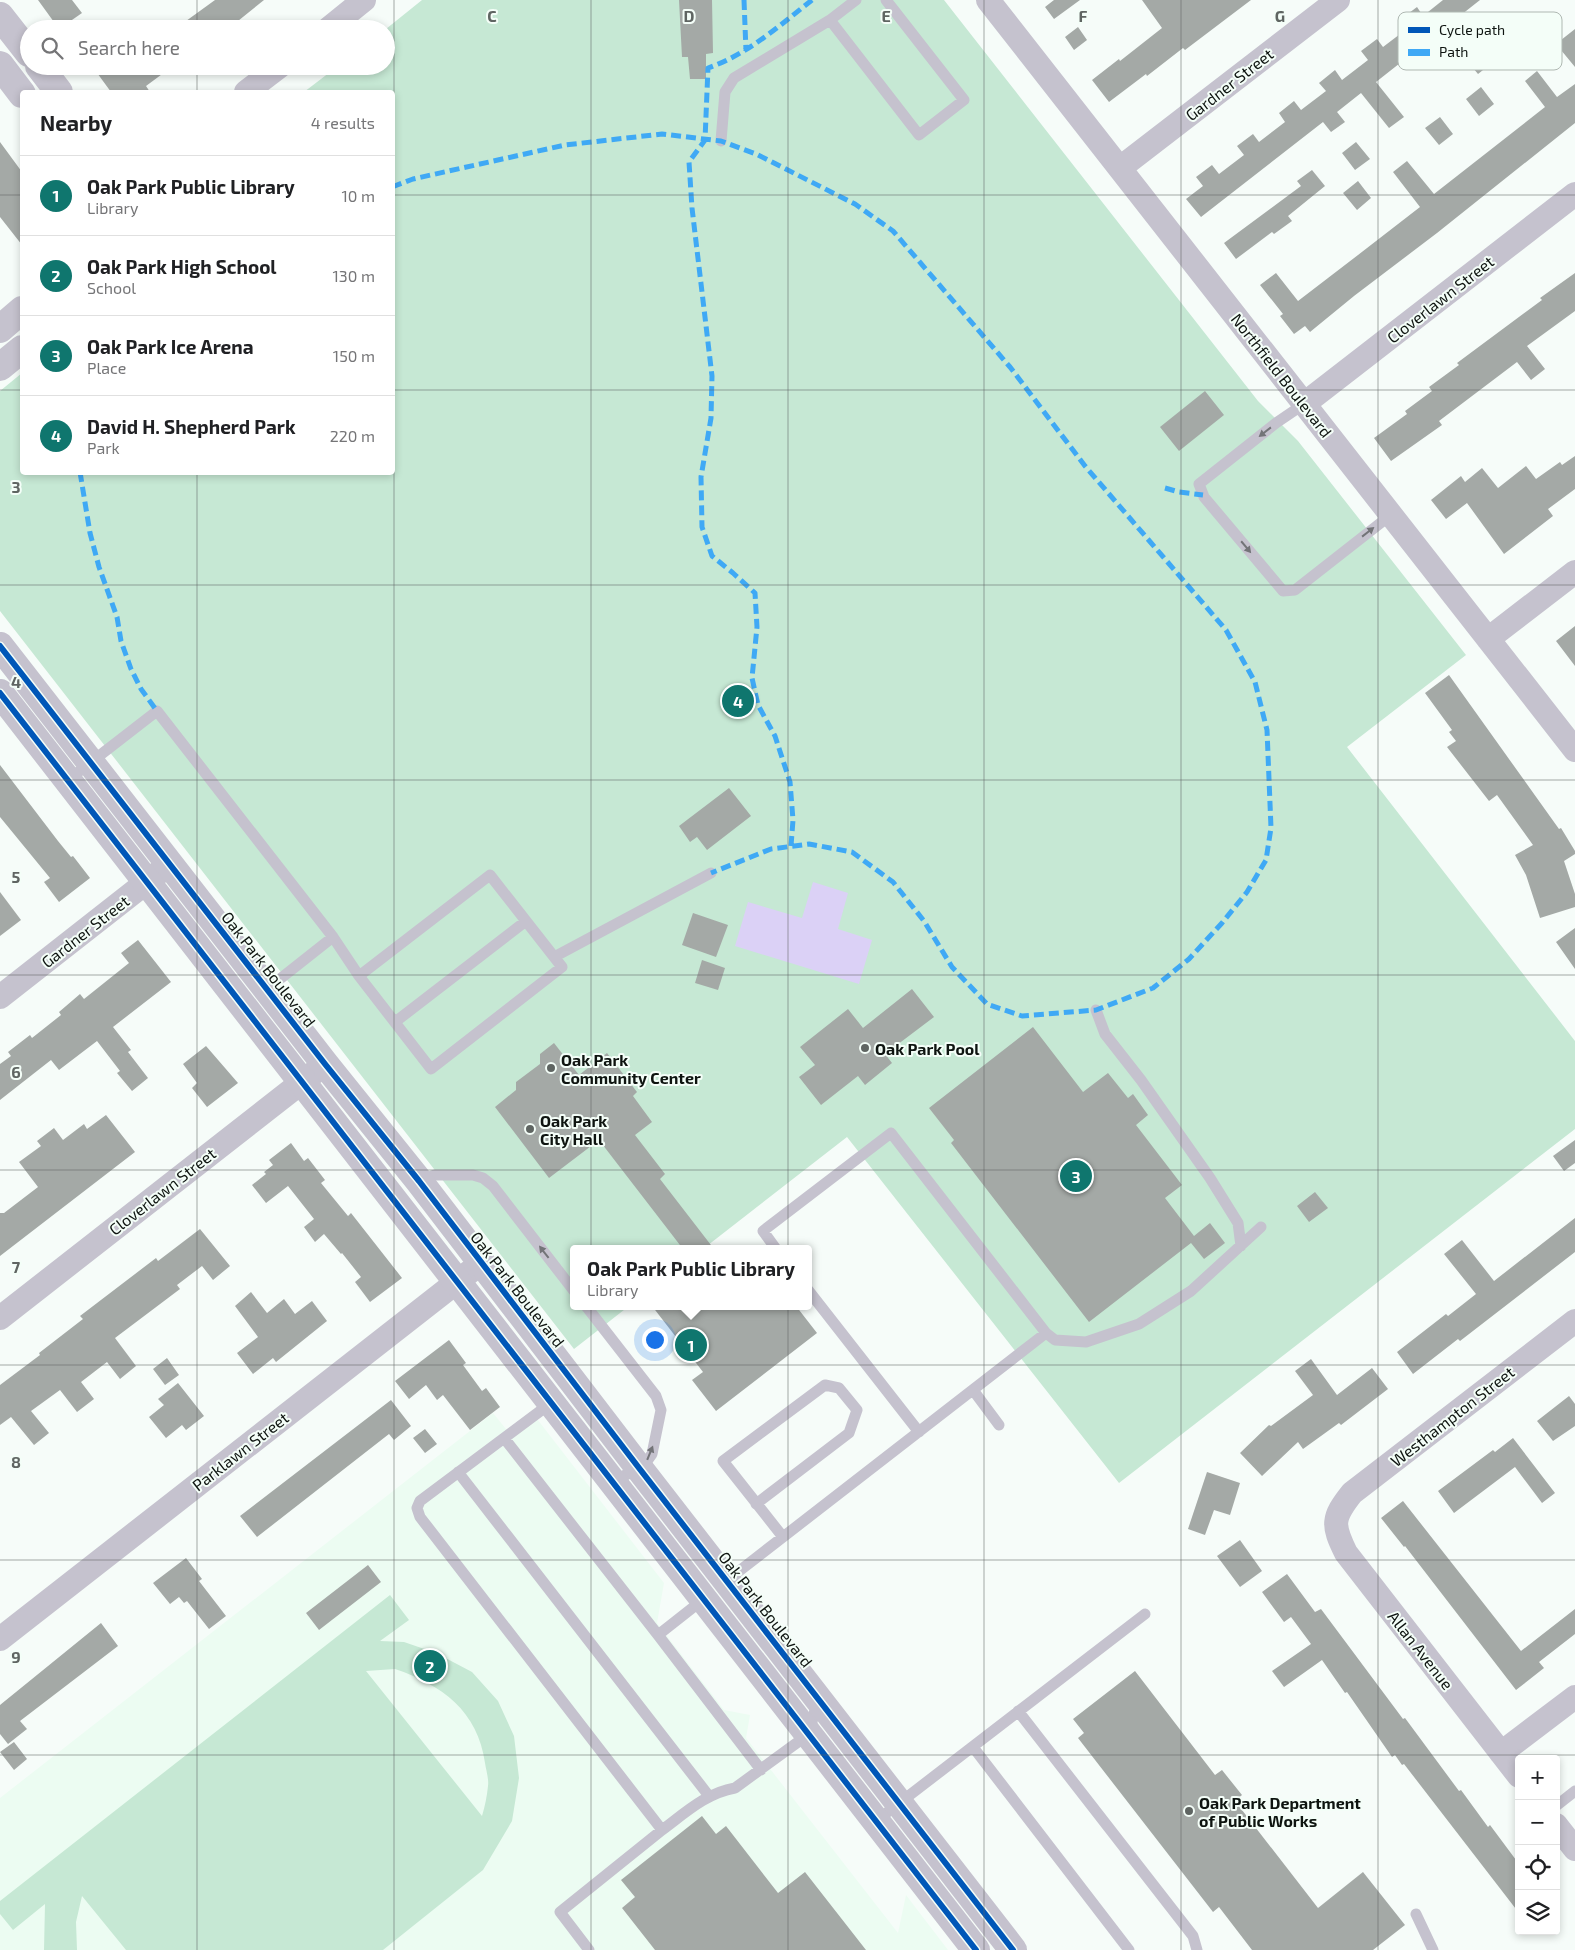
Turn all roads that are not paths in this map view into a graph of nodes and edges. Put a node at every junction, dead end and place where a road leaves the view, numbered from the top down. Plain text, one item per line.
1 (364, 0) edge
2 (856, 0) edge
3 (886, 0) edge
4 (988, 0) edge
5 (1338, 0) edge
6 (0, 16) edge
7 (339, 20) edge
8 (830, 20) junction
9 (20, 42) edge
10 (0, 64) edge
11 (46, 75) edge
12 (268, 75) edge
13 (57, 90) edge
14 (249, 90) edge
15 (20, 91) edge
16 (722, 141) dead end
17 (1120, 168) junction
18 (1575, 194) edge
19 (20, 312) edge
20 (0, 329) edge
21 (20, 351) edge
22 (0, 367) edge
23 (1304, 404) junction
24 (1392, 514) junction
25 (1575, 572) edge
26 (1488, 639) junction
27 (5, 662) edge
28 (0, 693) edge
29 (1575, 750) edge
30 (91, 762) junction
31 (68, 780) junction
32 (170, 864) junction
33 (711, 873) dead end
34 (147, 882) junction
35 (526, 921) junction
36 (333, 937) junction
37 (554, 957) junction
38 (359, 976) junction
39 (0, 997) edge
40 (255, 998) junction
41 (1096, 1010) dead end
42 (395, 1022) junction
43 (325, 1064) junction
44 (302, 1082) junction
45 (419, 1181) junction
46 (395, 1201) junction
47 (1261, 1227) dead end
48 (773, 1245) edge
49 (1241, 1246) junction
50 (481, 1263) junction
51 (457, 1282) junction
52 (570, 1286) edge
53 (812, 1295) edge
54 (589, 1310) edge
55 (0, 1318) edge
56 (1575, 1321) edge
57 (1046, 1333) junction
58 (973, 1390) junction
59 (551, 1403) junction
60 (999, 1425) dead end
61 (919, 1432) junction
62 (504, 1438) junction
63 (638, 1468) junction
64 (458, 1472) junction
65 (612, 1482) junction
66 (756, 1504) junction
67 (1336, 1517) joint
68 (783, 1537) junction
69 (715, 1590) junction
70 (1145, 1614) dead end
71 (658, 1635) junction
72 (0, 1639) edge
73 (1575, 1697) edge
74 (818, 1698) junction
75 (1018, 1711) junction
76 (809, 1734) junction
77 (973, 1747) junction
78 (1501, 1753) junction
79 (762, 1770) junction
80 (1515, 1771) edge
81 (1575, 1791) edge
82 (709, 1796) junction
83 (1560, 1803) edge
84 (900, 1804) junction
85 (876, 1821) junction
86 (1560, 1829) edge
87 (662, 1830) junction
88 (1575, 1849) edge
89 (1416, 1914) dead end
90 (589, 1950) edge
91 (976, 1950) edge
92 (1013, 1950) edge
93 (1129, 1950) edge
94 (1197, 1950) edge
95 (1433, 1950) edge

1 - 7 street
2 - 8 lane
3 - 8 lane
4 - 17 street, Northfield Boulevard
5 - 17 street, Gardner Street
6 - 9 street
8 - 16 lane
10 - 15 street
11 - 13 street
12 - 14 street
17 - 23 street, Northfield Boulevard
18 - 23 street, Cloverlawn Street
19 - 20 street
21 - 22 street
23 - 24 street, Northfield Boulevard
23 -> 24 lane
24 - 26 street, Northfield Boulevard
25 - 26 street
26 - 29 street, Northfield Boulevard
27 - 30 street, Oak Park Boulevard
28 - 31 street, Oak Park Boulevard
30 - 31 lane
30 - 32 street, Oak Park Boulevard
30 - 36 lane
31 - 34 street, Oak Park Boulevard
32 - 34 street, Gardner Street
32 - 40 street, Oak Park Boulevard
33 - 37 lane
34 - 39 street, Gardner Street
34 - 40 street, Oak Park Boulevard
35 - 37 lane
35 - 38 lane
35 - 42 lane
36 - 38 lane
36 - 40 lane
37 - 42 lane
38 - 42 lane
40 - 43 street, Oak Park Boulevard
40 - 44 street, Oak Park Boulevard
41 - 49 lane
43 - 44 street, Cloverlawn Street
43 - 45 street, Oak Park Boulevard
44 - 46 street, Oak Park Boulevard
44 - 55 street, Cloverlawn Street
45 - 46 street
45 - 50 street, Oak Park Boulevard
52 -> 45 lane
46 - 51 street, Oak Park Boulevard
47 - 49 lane
48 - 57 lane
49 - 57 lane
50 - 51 street, Parklawn Street
50 - 63 street, Oak Park Boulevard
51 - 59 street, Oak Park Boulevard
51 - 72 street, Parklawn Street
53 - 61 lane
63 -> 54 lane
56 - 67 street, Westhampton Street
57 - 58 lane
58 - 60 lane
58 - 61 lane
59 - 62 lane
59 - 65 street, Oak Park Boulevard
61 - 68 lane
62 - 64 lane
62 - 71 lane
63 - 65 lane
63 - 69 street, Oak Park Boulevard
64 - 82 lane
64 - 87 lane
65 - 69 street, Oak Park Boulevard
66 - 66 lane
66 - 68 lane
67 - 78 street, Allan Avenue
68 - 69 lane
69 - 71 lane
69 - 74 street, Oak Park Boulevard
69 - 76 street, Oak Park Boulevard
70 - 75 lane
71 - 79 lane
73 - 78 street
74 - 76 lane
74 - 84 street, Oak Park Boulevard
75 - 77 lane
75 - 94 lane
76 - 79 lane
76 - 85 street, Oak Park Boulevard
77 - 84 lane
77 - 93 lane
78 - 80 street, Allan Avenue
79 - 82 lane
81 - 83 lane
82 - 87 lane
84 - 85 lane
84 - 92 street, Oak Park Boulevard
85 - 91 street, Oak Park Boulevard
86 - 88 street
87 - 90 lane
89 - 95 lane

